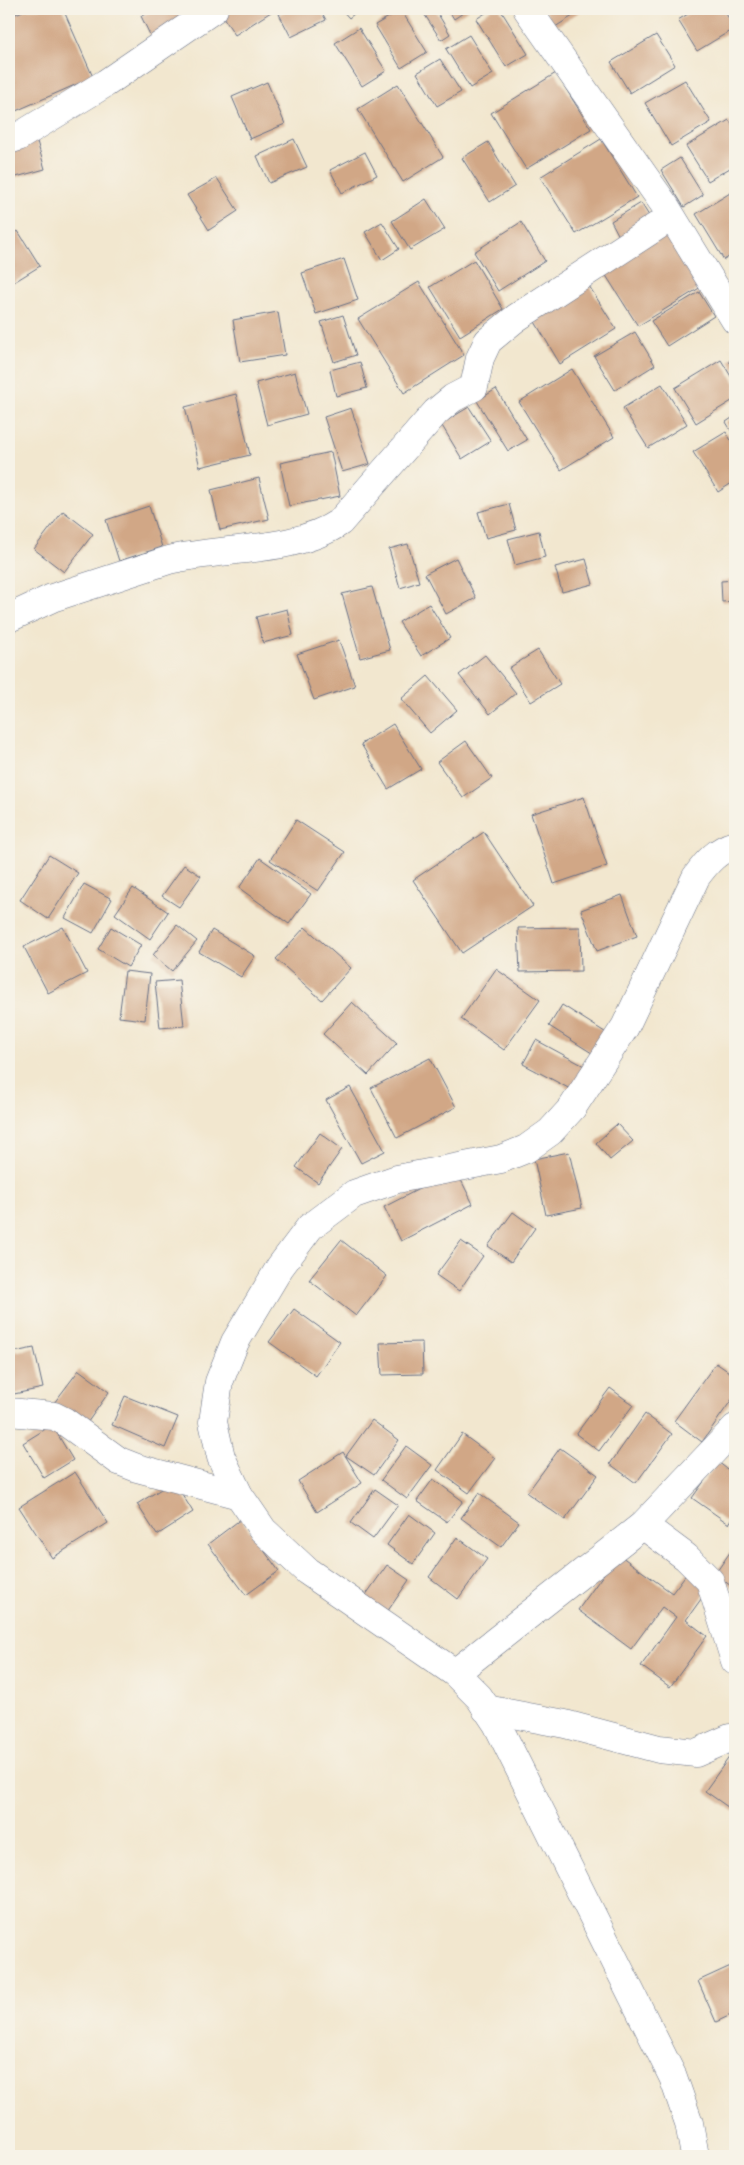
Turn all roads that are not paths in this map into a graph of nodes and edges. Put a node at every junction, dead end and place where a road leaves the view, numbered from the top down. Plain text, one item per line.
1 (214, 9) edge
2 (528, 9) edge
3 (9, 140) edge
4 (671, 217) junction
5 (735, 320) edge
6 (9, 618) edge
7 (735, 845) edge
8 (9, 1412) edge
9 (735, 1428) edge
10 (239, 1495) junction
11 (643, 1524) junction
12 (735, 1661) edge
13 (455, 1673) junction
14 (486, 1708) junction
15 (730, 1738) dead end
16 (695, 2156) edge

1 - 3 street
2 - 4 street
4 - 5 street
4 - 6 street
7 - 10 street
8 - 10 street
9 - 11 street
10 - 13 street
11 - 12 street
11 - 13 street
13 - 14 street
14 - 15 street
14 - 16 street

